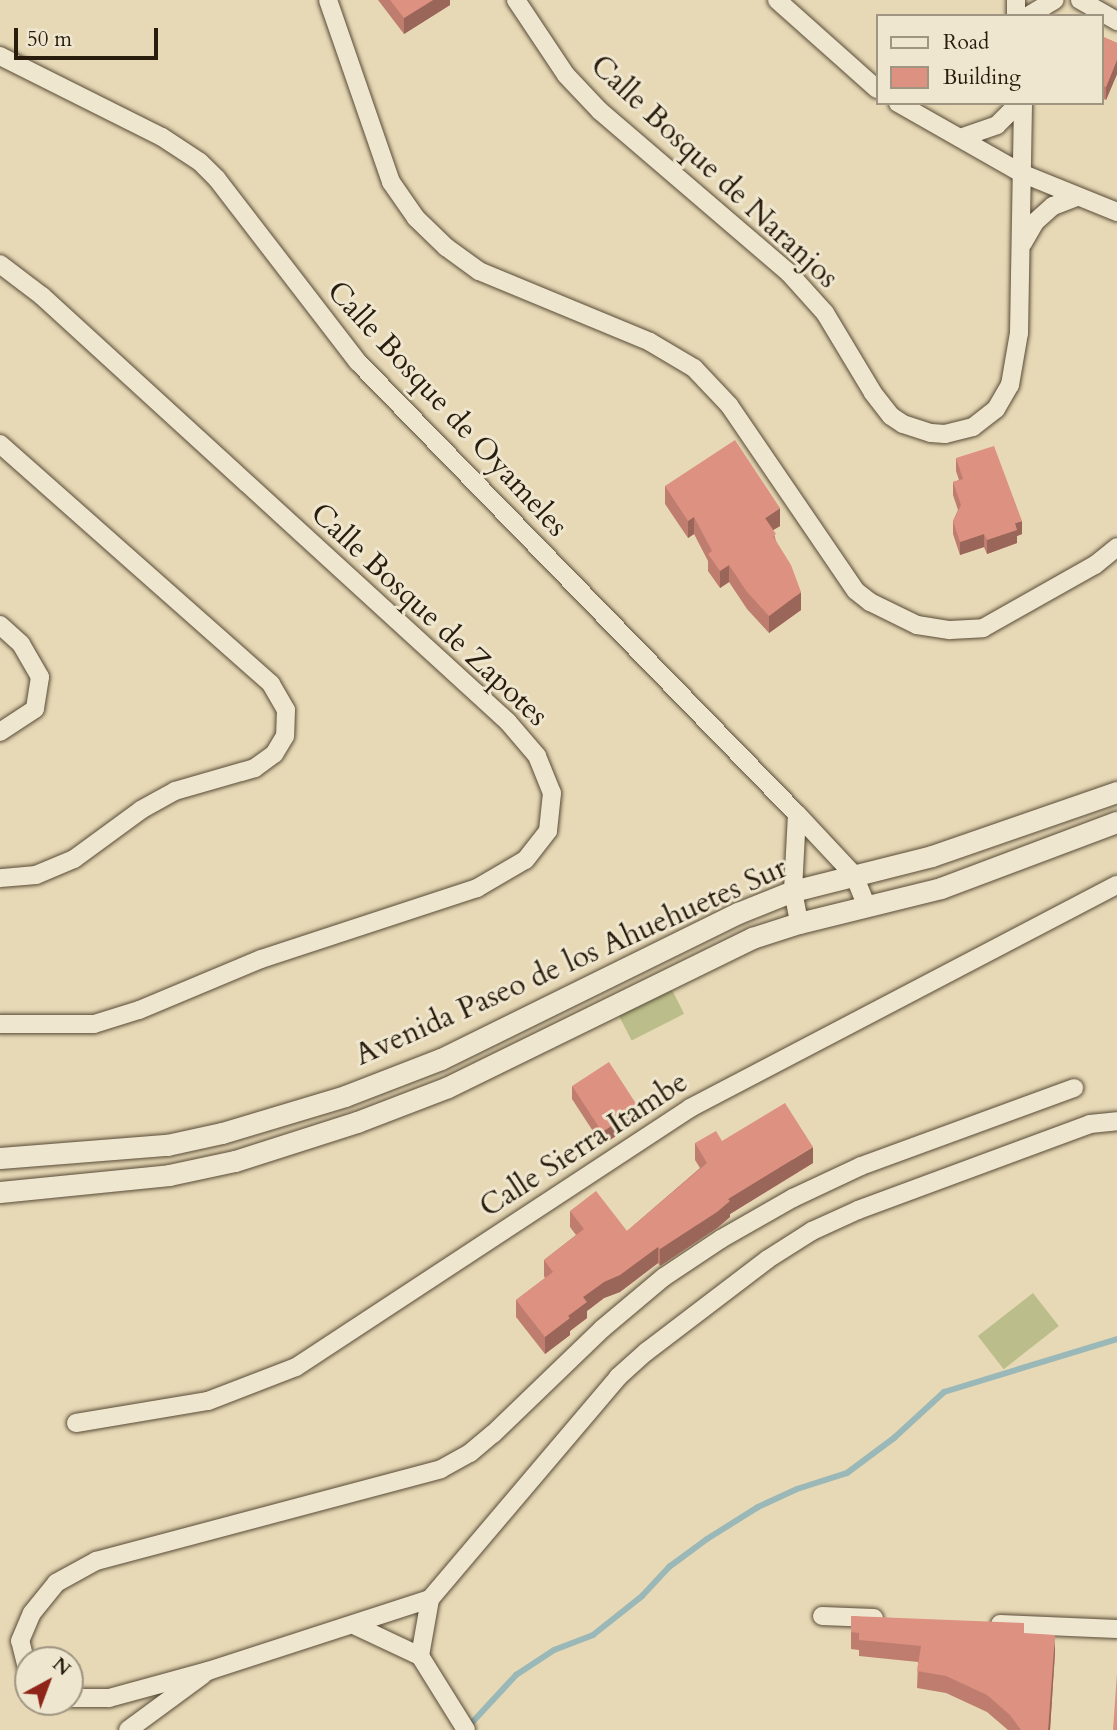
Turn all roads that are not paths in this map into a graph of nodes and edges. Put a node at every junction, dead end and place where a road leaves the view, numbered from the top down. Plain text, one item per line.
1 (328, 0) edge
2 (516, 0) edge
3 (777, 0) edge
4 (1055, 0) edge
5 (1080, 0) edge
6 (1031, 14) edge
7 (1117, 21) edge
8 (0, 56) edge
9 (876, 88) edge
10 (902, 105) edge
11 (1019, 105) edge
12 (1021, 105) edge
13 (960, 138) junction
14 (1021, 173) junction
15 (1076, 197) junction
16 (1117, 212) edge
17 (1023, 243) junction
18 (0, 264) edge
19 (0, 444) edge
20 (1117, 547) edge
21 (0, 625) edge
22 (0, 732) edge
23 (1117, 792) edge
24 (797, 814) junction
25 (1117, 822) edge
26 (854, 875) junction
27 (0, 878) edge
28 (1117, 885) edge
29 (793, 891) junction
30 (867, 908) junction
31 (799, 922) junction
32 (0, 1024) edge
33 (1074, 1088) dead end
34 (1117, 1121) edge
35 (0, 1158) edge
36 (0, 1192) edge
37 (76, 1423) dead end
38 (430, 1599) junction
39 (822, 1616) dead end
40 (889, 1619) edge
41 (983, 1623) edge
42 (354, 1625) junction
43 (1117, 1629) edge
44 (21, 1646) edge
45 (420, 1657) junction
46 (208, 1671) junction
47 (84, 1698) edge
48 (128, 1730) edge
49 (466, 1730) edge

1 - 20 street
2 - 17 street, Calle Bosque de Naranjos
3 - 9 street
4 - 6 street
5 - 7 street
8 - 24 street, Calle Bosque de Oyameles
10 - 13 street
11 - 13 street
12 - 14 street, Calle Bosque de Naranjos
13 - 14 street
14 - 15 street
14 - 17 street, Calle Bosque de Naranjos
15 - 16 street
15 - 17 street
18 - 32 street, Calle Bosque de Zapotes
19 - 27 street
21 - 22 street
23 - 26 street, Avenida Paseo de los Ahuehuetes Sur
24 - 26 street, Calle Bosque de Oyameles
24 - 29 street
25 - 30 street, Avenida Paseo de los Ahuehuetes Sur
26 - 29 street, Avenida Paseo de los Ahuehuetes Sur
26 - 30 street
28 - 37 street, Calle Sierra Itambe
29 - 31 street
29 - 35 street, Avenida Paseo de los Ahuehuetes Sur
30 - 31 street, Avenida Paseo de los Ahuehuetes Sur
31 - 36 street, Avenida Paseo de los Ahuehuetes Sur
33 - 44 street
34 - 38 street
38 - 42 street
38 - 45 street
39 - 40 street
41 - 43 street
42 - 45 street
42 - 46 street
45 - 49 street
46 - 47 street
46 - 48 street

